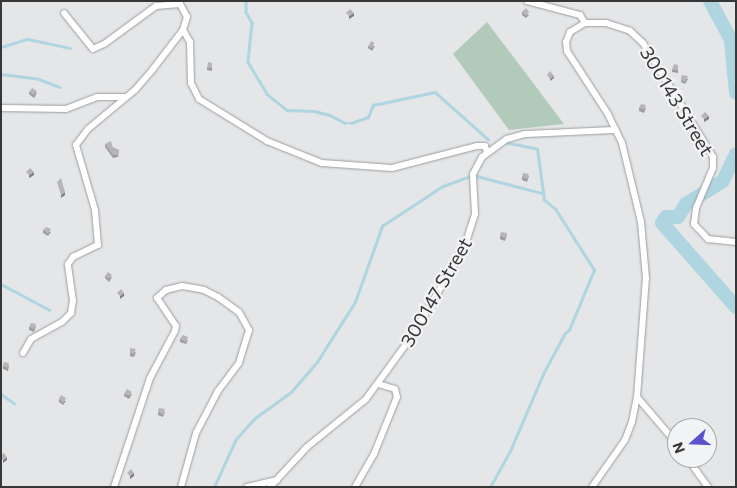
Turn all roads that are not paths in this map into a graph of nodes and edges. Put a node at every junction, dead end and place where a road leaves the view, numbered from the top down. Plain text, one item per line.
1 (527, 1) edge
2 (64, 13) dead end
3 (585, 23) junction
4 (183, 30) junction
5 (126, 97) junction
6 (1, 108) edge
7 (616, 130) junction
8 (487, 152) junction
9 (736, 242) edge
10 (23, 353) dead end
11 (379, 384) junction
12 (637, 397) junction
13 (667, 432) edge
14 (694, 468) edge
15 (277, 480) junction
16 (114, 487) edge
17 (181, 487) edge
18 (247, 487) edge
19 (270, 487) edge
20 (355, 487) edge
21 (592, 487) edge
22 (708, 487) edge

1 - 3 street
2 - 4 street
3 - 7 street
3 - 9 street, 300143 Street
4 - 5 street
4 - 8 street
5 - 6 street
5 - 10 street
7 - 8 street, 300147 Street
7 - 12 street
8 - 11 street, 300147 Street
11 - 15 street, 300147 Street
11 - 20 street
12 - 13 street
12 - 21 street
14 - 22 street
15 - 18 street
15 - 19 street, 300147 Street
16 - 17 street

